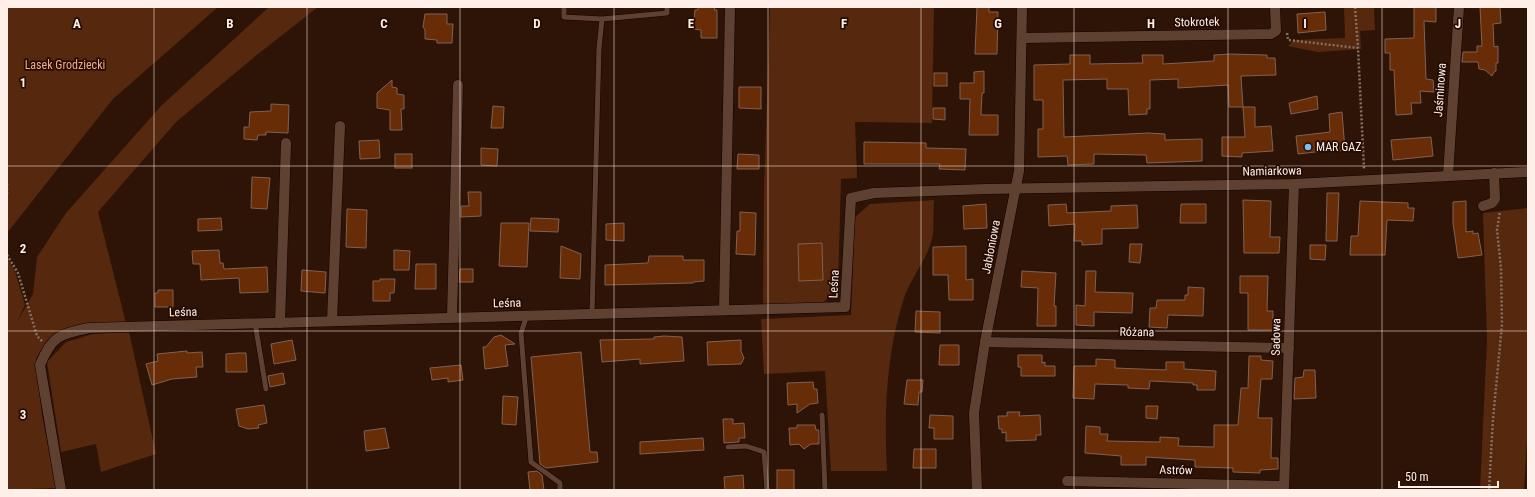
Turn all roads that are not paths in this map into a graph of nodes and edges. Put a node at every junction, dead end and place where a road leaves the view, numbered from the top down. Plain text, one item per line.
1 (564, 7) edge
2 (667, 7) edge
3 (730, 7) edge
4 (1022, 7) edge
5 (1275, 7) edge
6 (1459, 7) edge
7 (602, 19) junction
8 (1022, 38) junction
9 (458, 86) dead end
10 (340, 126) dead end
11 (286, 143) dead end
12 (1528, 172) edge
13 (1494, 173) junction
14 (1448, 175) junction
15 (1294, 184) junction
16 (1016, 189) junction
17 (1483, 206) dead end
18 (724, 310) junction
19 (592, 314) junction
20 (527, 315) junction
21 (452, 317) junction
22 (332, 321) junction
23 (255, 323) junction
24 (280, 323) junction
25 (985, 342) junction
26 (1288, 348) junction
27 (266, 388) dead end
28 (822, 415) dead end
29 (728, 447) dead end
30 (1067, 481) dead end
31 (1284, 488) edge
32 (61, 490) edge
33 (560, 490) edge
34 (767, 490) edge
35 (825, 490) edge
36 (977, 490) edge

1 - 7 lane
2 - 7 lane
3 - 18 street
4 - 8 street, Jabłoniowa
5 - 8 street, Stokrotek
6 - 14 street, Jaśminowa
7 - 19 lane
8 - 16 street, Jabłoniowa
9 - 21 street
10 - 22 street
11 - 24 street
12 - 13 street, Namiarkowa
13 - 14 street, Namiarkowa
13 - 17 street
14 - 15 street, Namiarkowa
15 - 16 street, Namiarkowa
15 - 26 street, Sadowa
16 - 18 street, Leśna
16 - 25 street, Jabłoniowa
18 - 19 street, Leśna
19 - 20 street, Leśna
20 - 21 street, Leśna
20 - 33 lane
21 - 22 street, Leśna
22 - 24 street, Leśna
23 - 24 street, Leśna
23 - 27 lane
23 - 32 street, Leśna
25 - 26 street, Różana
25 - 36 street, Jabłoniowa
26 - 31 street, Sadowa
28 - 35 lane
29 - 34 lane
30 - 31 street, Astrów

